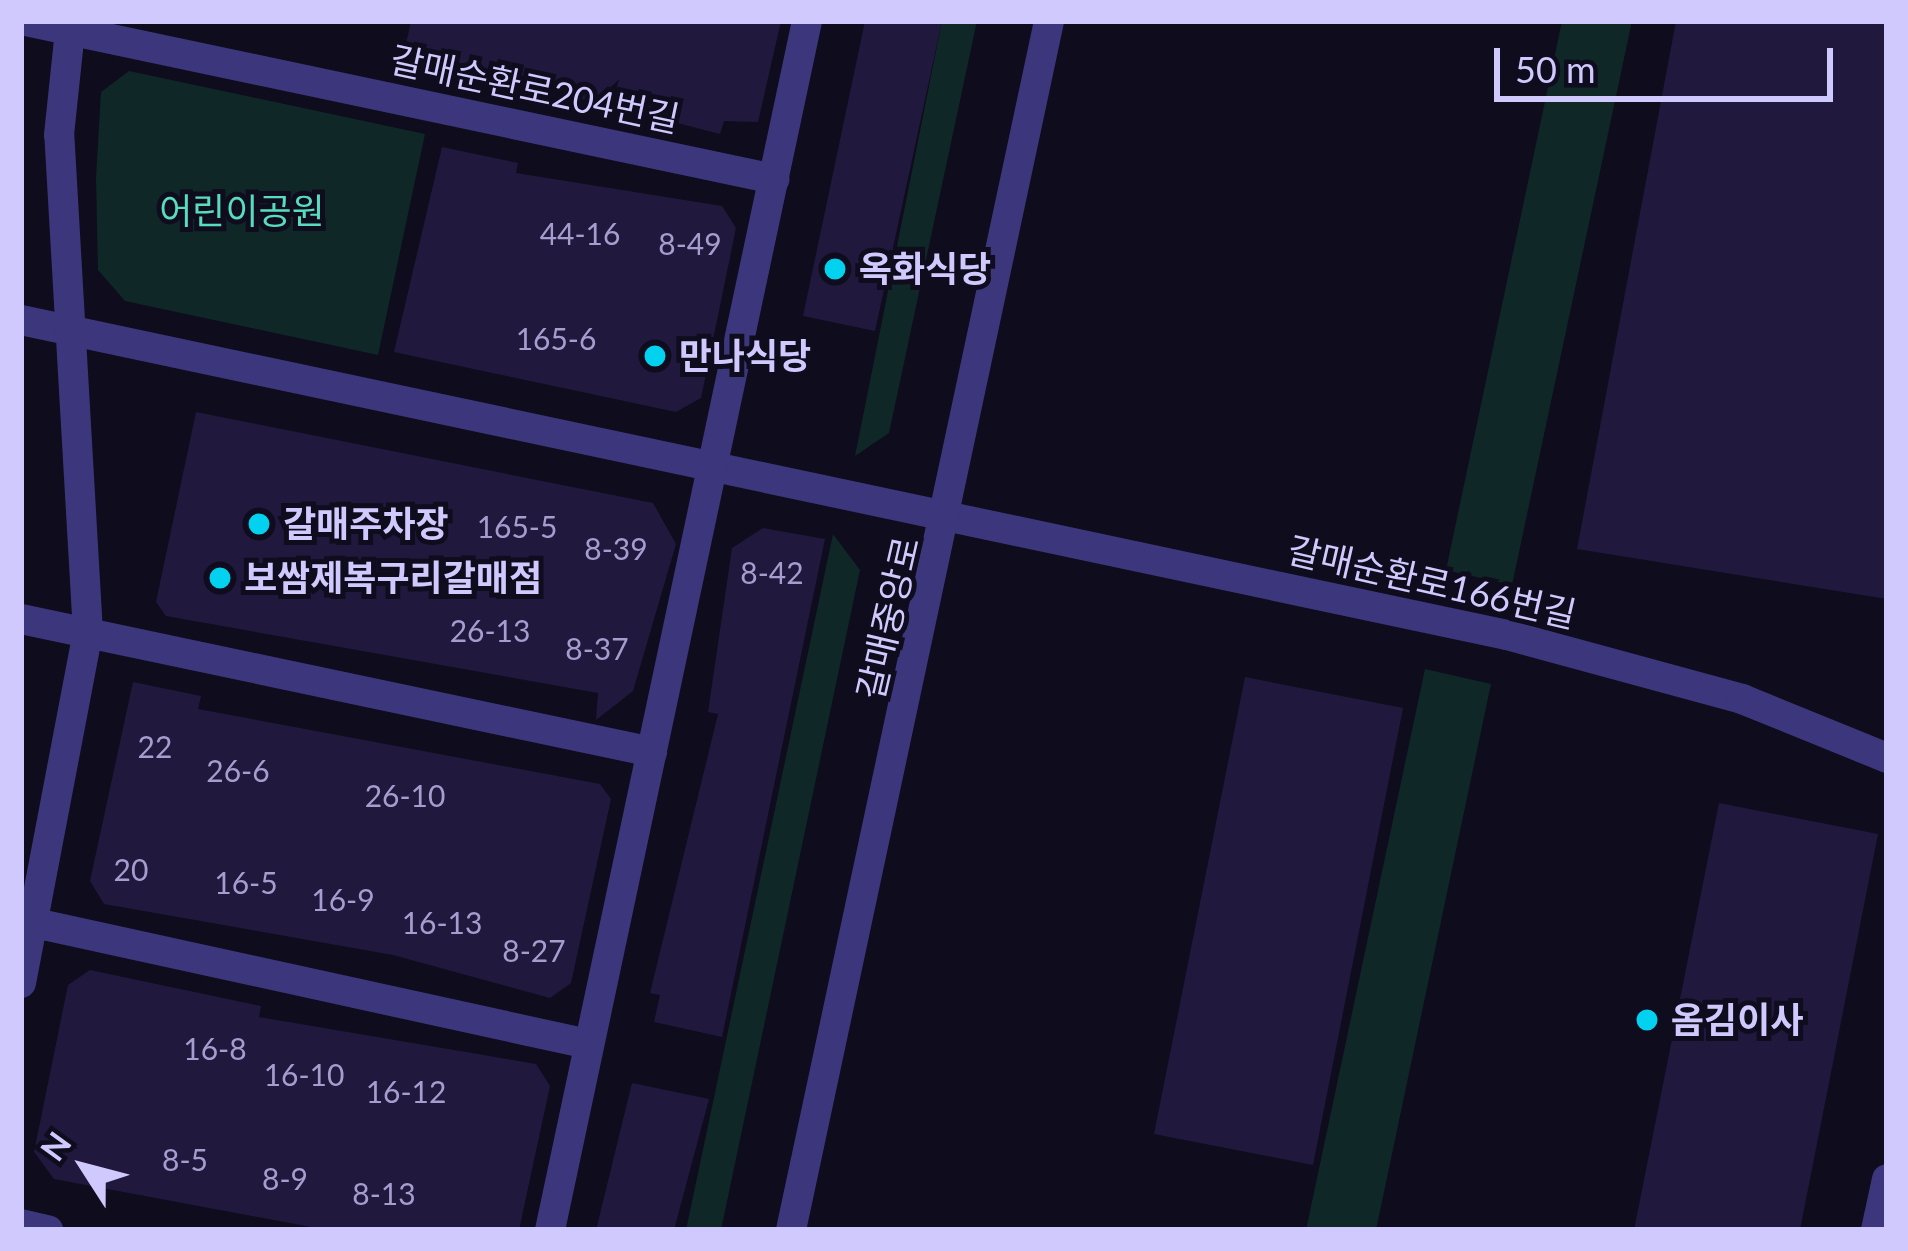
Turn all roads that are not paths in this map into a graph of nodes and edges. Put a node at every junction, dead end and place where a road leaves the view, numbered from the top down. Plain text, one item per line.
1 (26, 21) edge
2 (807, 21) edge
3 (1049, 21) edge
4 (70, 26) edge
5 (774, 179) junction
6 (21, 320) edge
7 (74, 332) junction
8 (712, 469) junction
9 (950, 518) junction
10 (21, 619) edge
11 (88, 633) junction
12 (652, 752) junction
13 (1887, 758) edge
14 (28, 921) edge
15 (21, 983) edge
16 (588, 1044) junction
17 (1887, 1179) edge
18 (21, 1224) edge
19 (48, 1230) edge
20 (550, 1230) edge
21 (791, 1230) edge
22 (1876, 1230) edge

1 - 4 street, 갈매순환로204번길
2 - 5 street
3 - 9 street, 갈매중앙로
4 - 5 street, 갈매순환로204번길
4 - 7 street
5 - 8 street
6 - 7 street
7 - 8 street, 갈매순환로166번길
7 - 11 street
8 - 9 street, 갈매순환로166번길
8 - 12 street
9 - 13 street, 갈매순환로166번길
9 - 21 street, 갈매중앙로
10 - 11 street
11 - 12 street
11 - 14 street
12 - 16 street
14 - 15 street
14 - 16 street
16 - 20 street
17 - 22 street
18 - 19 street

